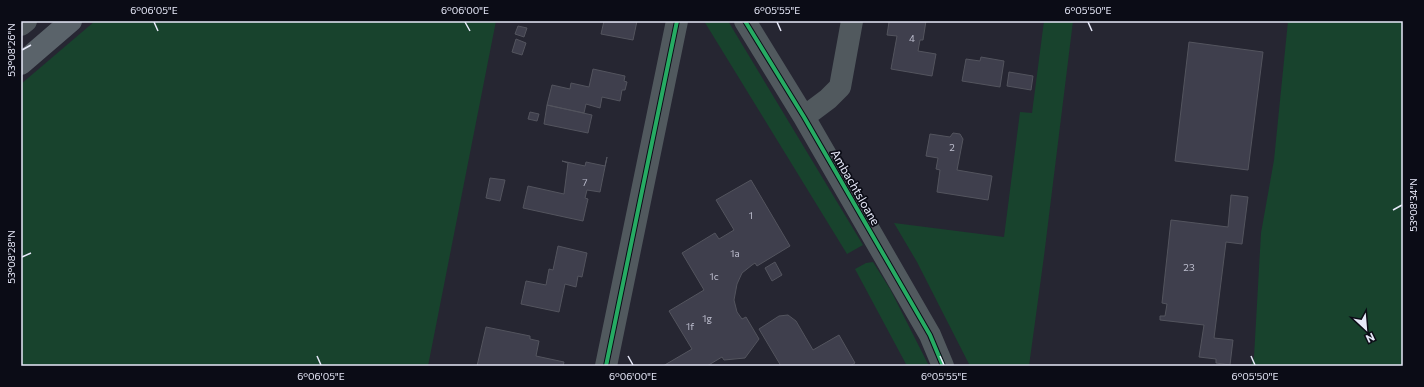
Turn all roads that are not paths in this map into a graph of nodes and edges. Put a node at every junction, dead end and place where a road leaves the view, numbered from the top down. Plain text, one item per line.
1 (26, 21) edge
2 (71, 21) edge
3 (677, 21) edge
4 (745, 21) edge
5 (852, 21) edge
6 (21, 25) edge
7 (21, 64) edge
8 (804, 117) junction
9 (606, 366) edge
10 (943, 366) edge

1 - 6 street
2 - 7 main road
3 - 9 street
4 - 8 street, Ambachtsloane
5 - 8 street
8 - 10 street, Ambachtsloane

